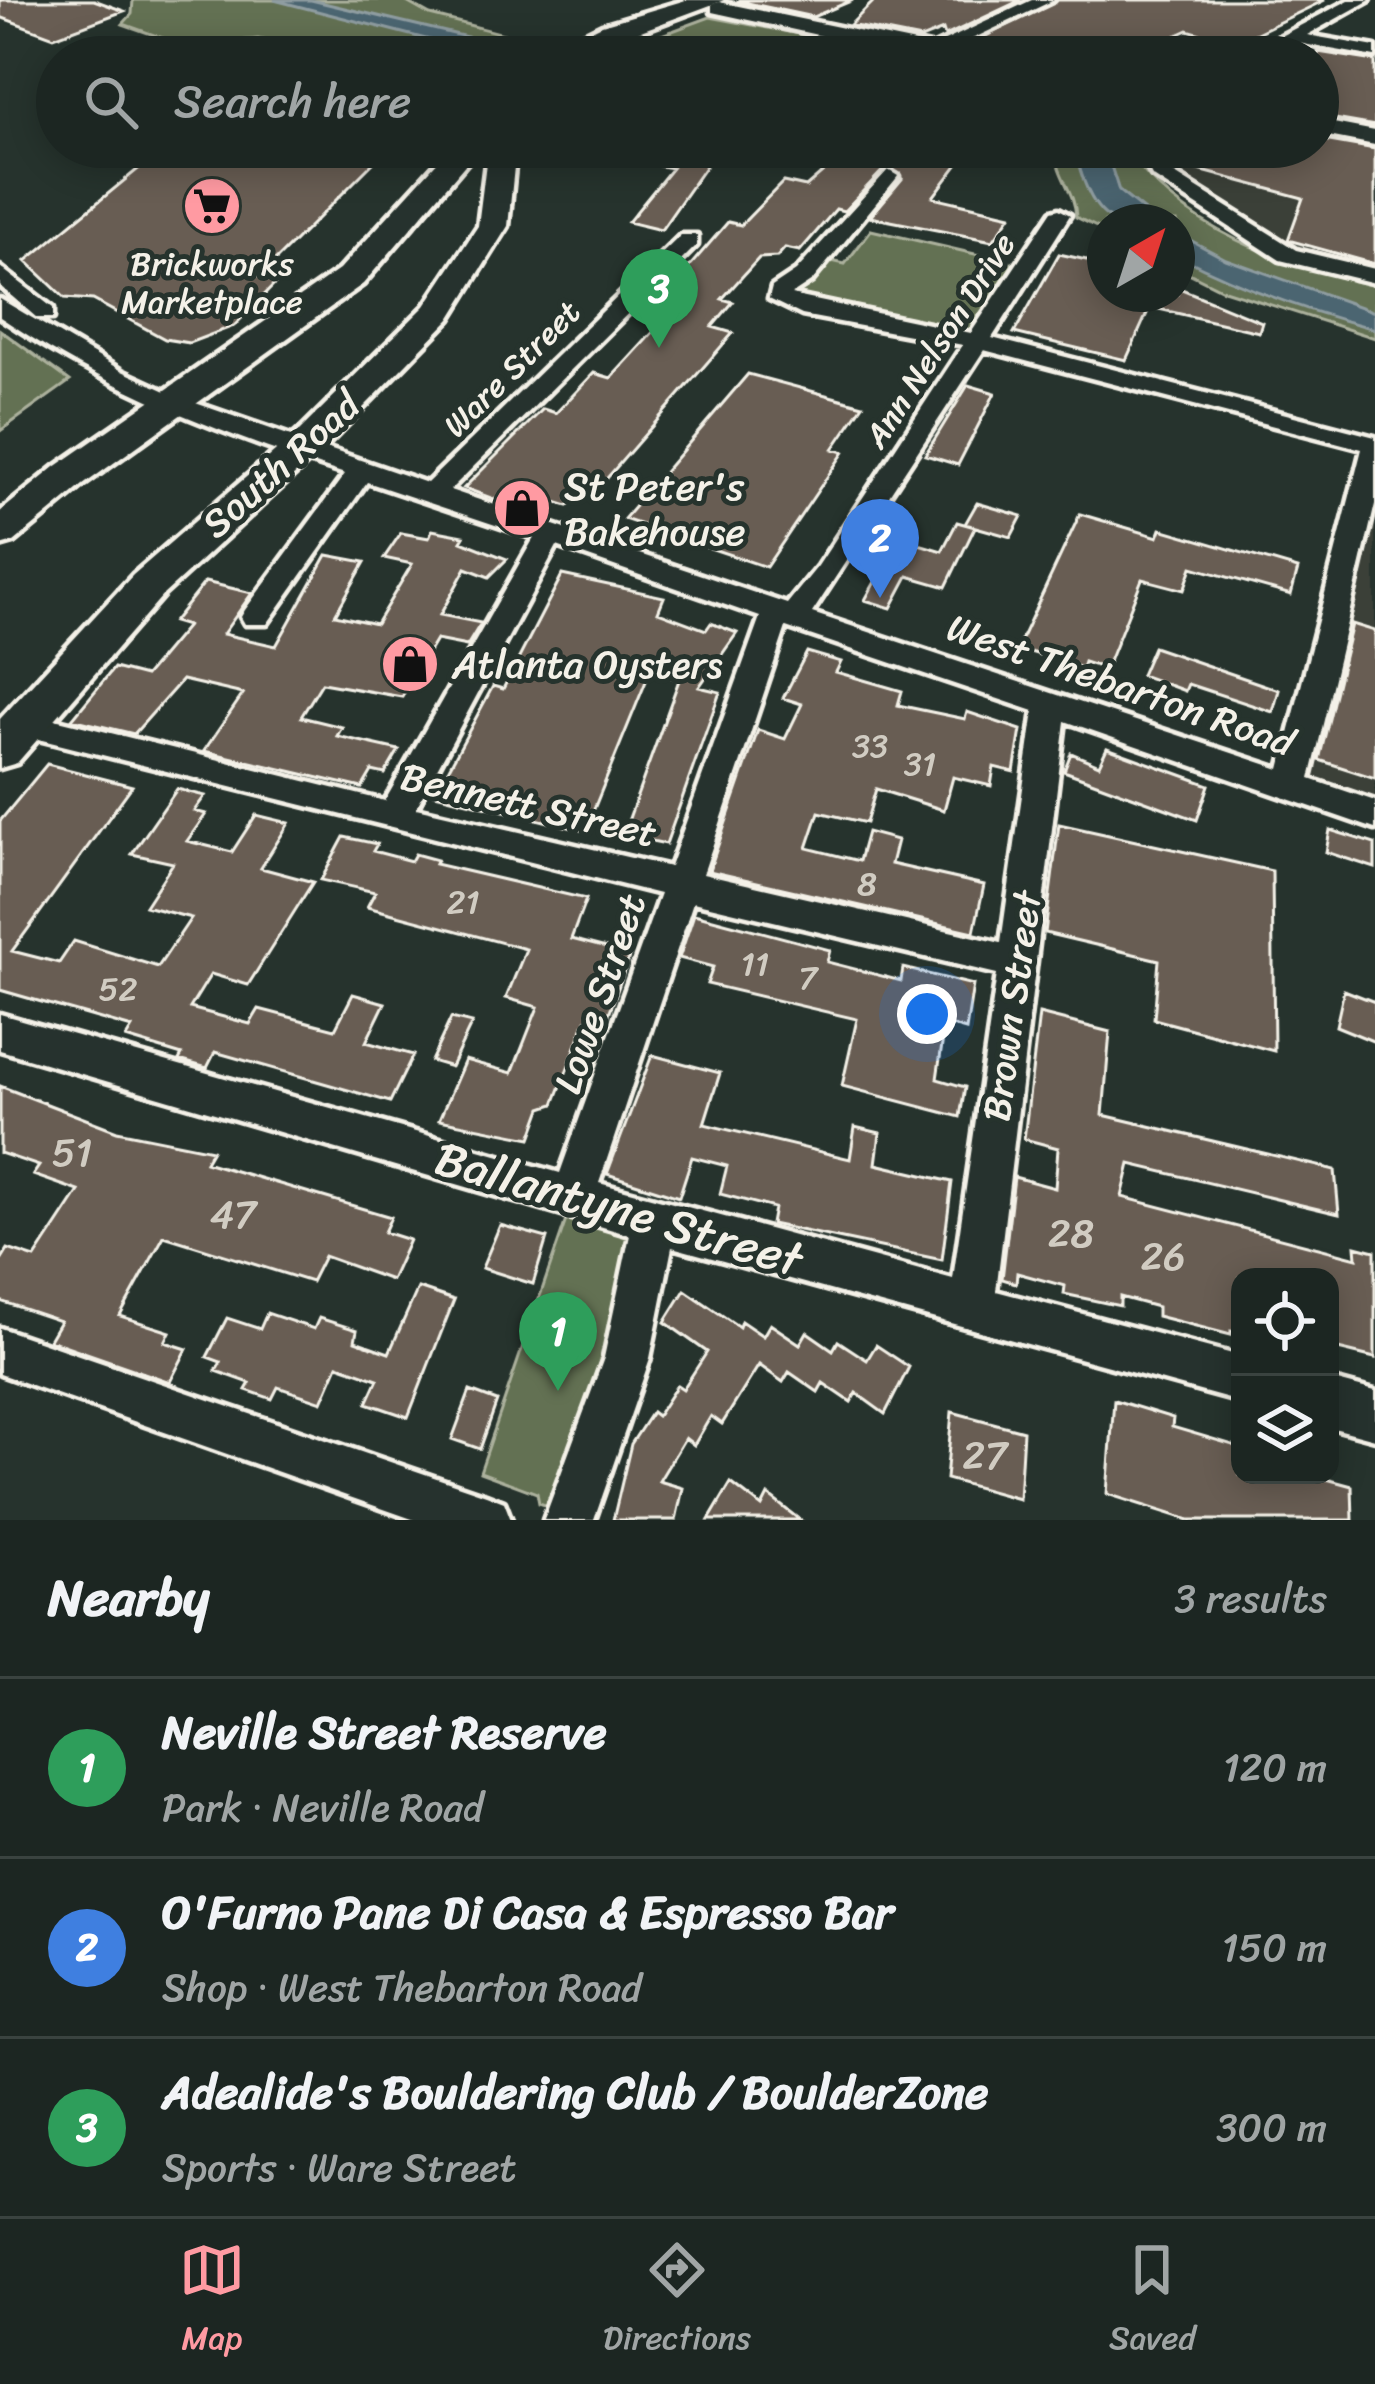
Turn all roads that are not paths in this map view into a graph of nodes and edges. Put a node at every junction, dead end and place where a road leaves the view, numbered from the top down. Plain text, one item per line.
1 (1046, 0) edge
2 (1362, 0) edge
3 (725, 3) edge
4 (629, 36) edge
5 (861, 36) edge
6 (976, 36) edge
7 (1294, 36) edge
8 (1339, 45) edge
9 (1375, 52) edge
10 (1339, 131) edge
11 (1375, 138) edge
12 (447, 168) edge
13 (500, 168) edge
14 (1157, 168) edge
15 (889, 176) dead end
16 (1059, 215) dead end
17 (689, 240) dead end
18 (0, 274) edge
19 (1375, 276) edge
20 (0, 306) edge
21 (977, 341) junction
22 (178, 400) junction
23 (304, 446) junction
24 (1375, 447) edge
25 (363, 469) junction
26 (432, 493) junction
27 (0, 533) edge
28 (550, 534) junction
29 (784, 616) junction
30 (256, 617) dead end
31 (1051, 704) junction
32 (11, 736) edge
33 (1292, 786) junction
34 (1375, 815) edge
35 (394, 817) junction
36 (682, 882) junction
37 (1017, 963) junction
38 (0, 1032) edge
39 (573, 1196) junction
40 (655, 1221) junction
41 (972, 1307) junction
42 (0, 1351) edge
43 (1231, 1377) edge
44 (1339, 1405) edge
45 (1375, 1415) edge
46 (486, 1520) edge
47 (569, 1520) edge

1 - 6 street
2 - 7 street
3 - 4 highway
3 - 5 main road
8 - 9 street
10 - 11 main road
12 - 22 highway
13 - 23 highway, South Road
14 - 19 street
15 - 21 street
16 - 21 street, Ann Nelson Drive
17 - 26 street, Ware Street
18 - 22 street
20 - 22 street
21 - 24 street
21 - 29 street, Ann Nelson Drive
22 - 23 street, West Thebarton Road
22 - 27 highway
23 - 25 street, West Thebarton Road
23 - 32 highway, South Road
24 - 33 street
25 - 26 street, West Thebarton Road
25 - 30 street
26 - 28 street, West Thebarton Road
28 - 29 street, West Thebarton Road
28 - 35 street
29 - 31 street, West Thebarton Road
29 - 36 street, Lowe Street
31 - 33 street, West Thebarton Road
31 - 37 street, Brown Street
32 - 35 street, Bennett Street
33 - 34 street, West Thebarton Road
35 - 36 street, Bennett Street
36 - 37 street, Bennett Street
36 - 39 street, Lowe Street
37 - 41 street, Brown Street
38 - 39 street, Ballantyne Street
39 - 40 street, Ballantyne Street
40 - 41 street, Ballantyne Street
40 - 47 street
41 - 43 street, Ballantyne Street
42 - 46 street
44 - 45 street

